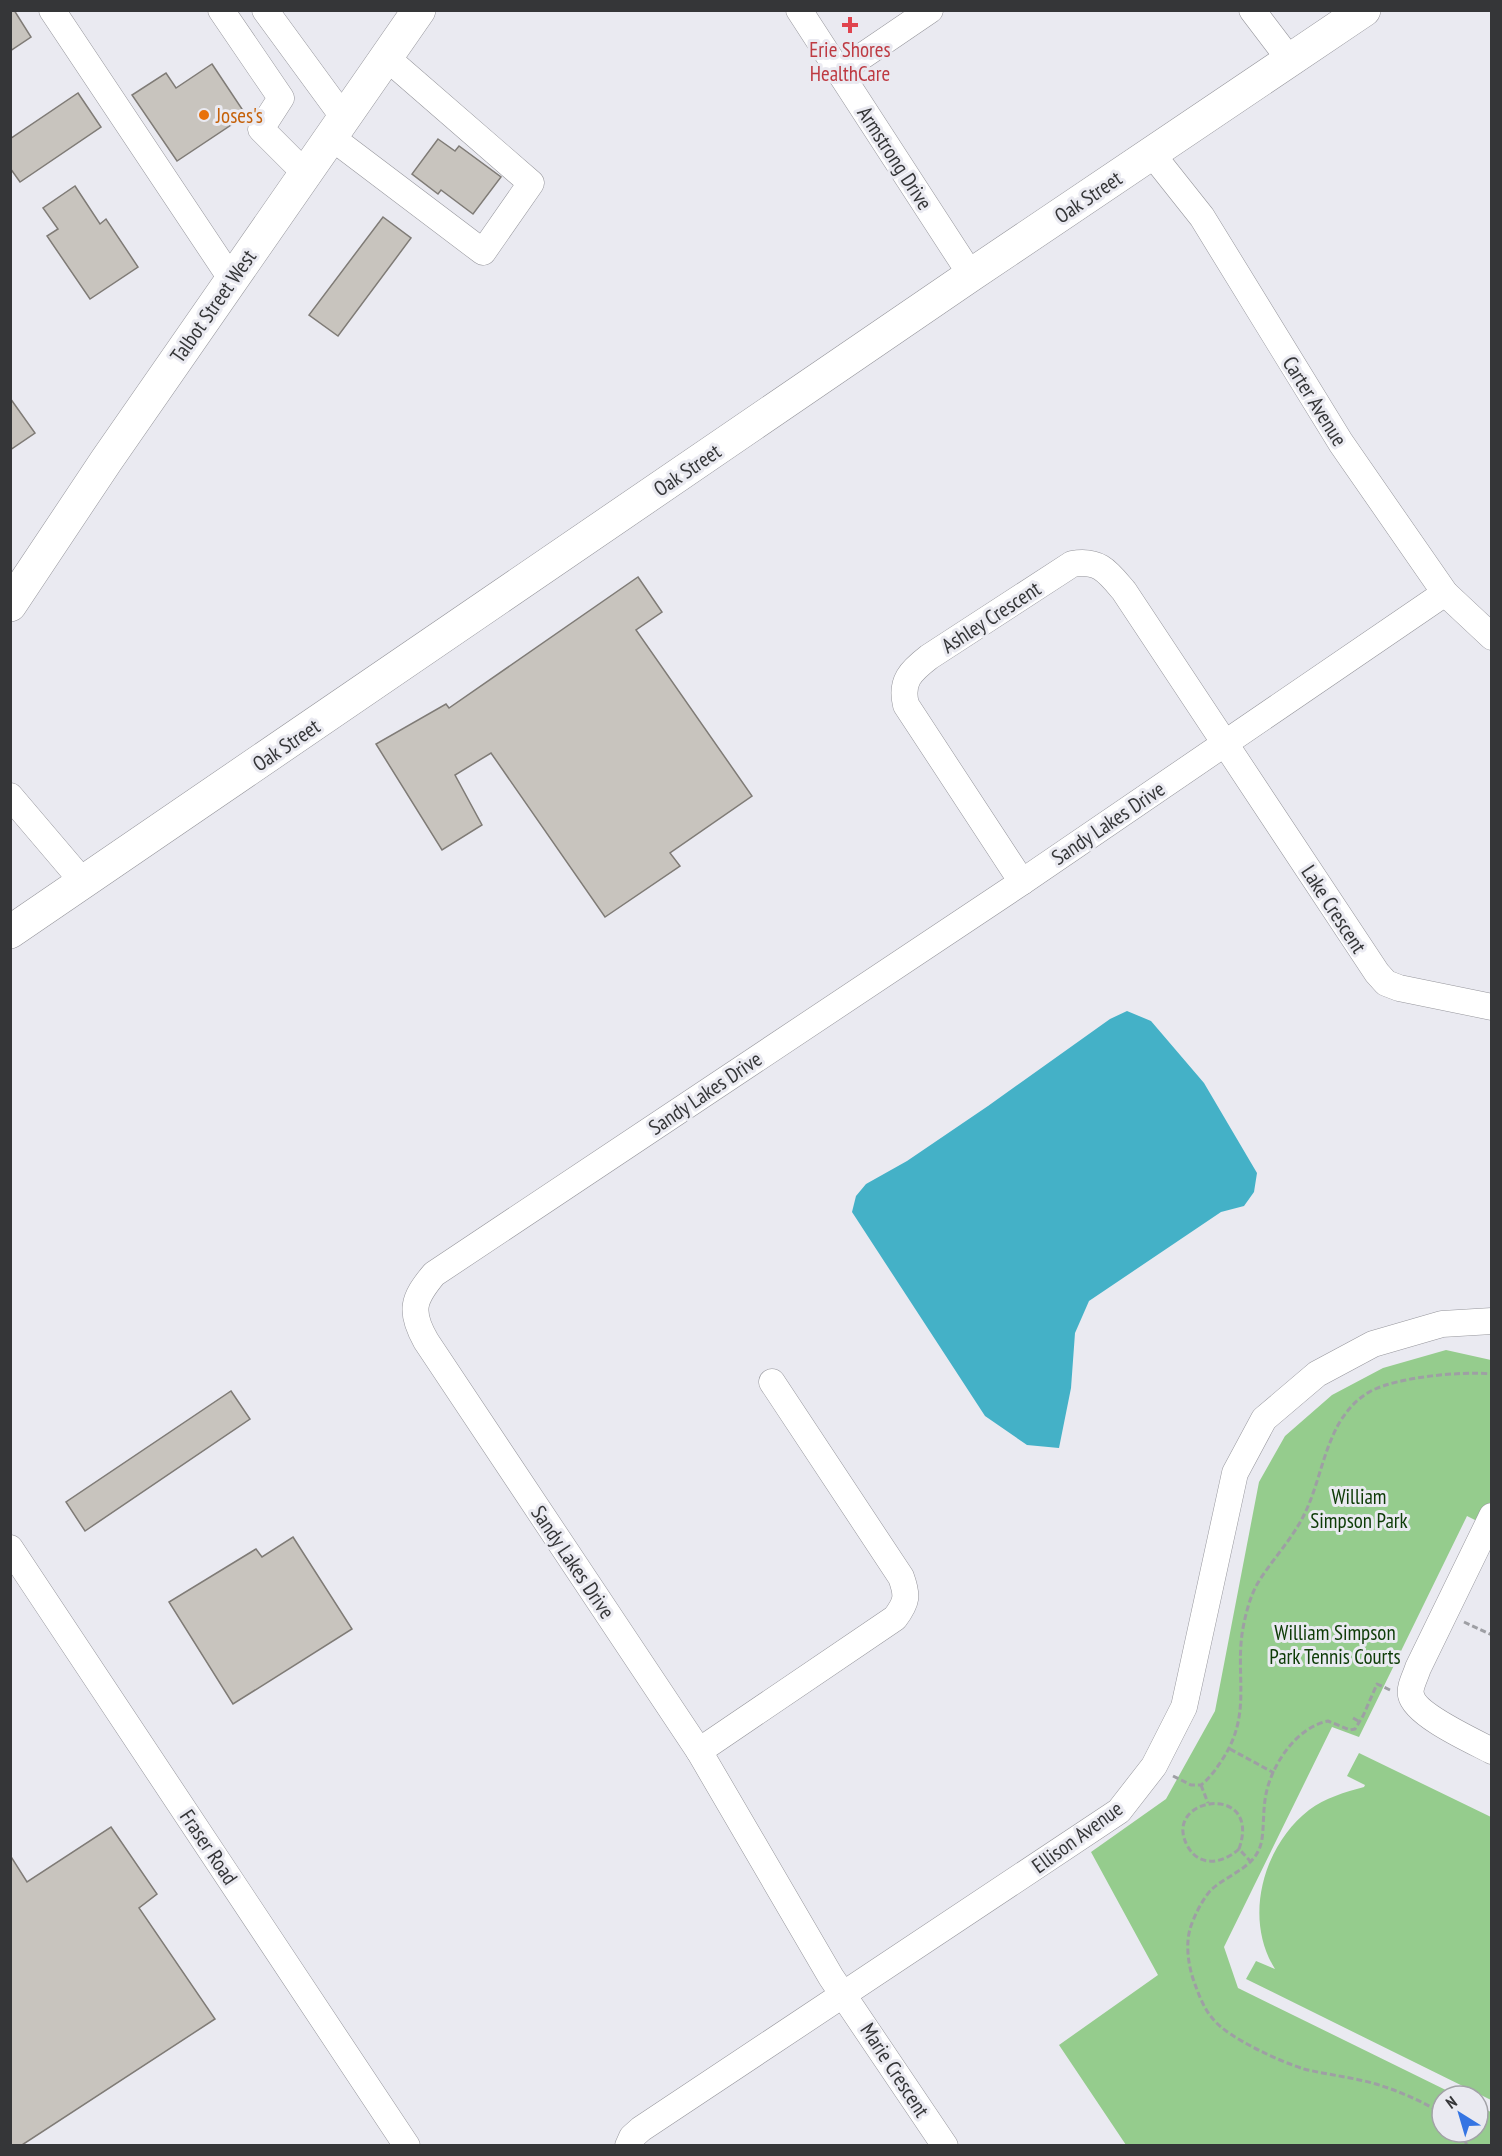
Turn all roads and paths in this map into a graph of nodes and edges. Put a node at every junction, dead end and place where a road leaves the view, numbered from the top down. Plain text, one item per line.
1 (52, 10) edge
2 (221, 10) edge
3 (265, 10) edge
4 (419, 10) edge
5 (799, 10) edge
6 (930, 10) edge
7 (1252, 10) edge
8 (1364, 10) edge
9 (387, 58) junction
10 (1290, 60) junction
11 (839, 72) junction
12 (338, 128) junction
13 (1152, 154) junction
14 (306, 174) junction
15 (971, 275) junction
16 (231, 280) junction
17 (1445, 593) junction
18 (10, 605) edge
19 (1491, 638) edge
20 (1225, 743) junction
21 (10, 796) edge
22 (1022, 882) junction
23 (84, 883) junction
24 (10, 932) edge
25 (1491, 1007) edge
26 (1491, 1321) edge
27 (1491, 1374) edge
28 (772, 1382) dead end
29 (1491, 1516) edge
30 (10, 1548) edge
31 (1460, 1620) dead end
32 (1491, 1635) edge
33 (1396, 1693) dead end
34 (1353, 1718) dead end
35 (1360, 1722) junction
36 (1230, 1749) junction
37 (1491, 1750) edge
38 (699, 1751) junction
39 (1164, 1771) dead end
40 (1274, 1773) junction
41 (1201, 1785) junction
42 (1208, 1803) junction
43 (1239, 1849) junction
44 (1251, 1862) junction
45 (844, 1995) junction
46 (1430, 2107) edge
47 (407, 2145) edge
48 (628, 2145) edge
49 (945, 2145) edge

1 - 16 street
2 - 14 street
3 - 12 street
4 - 9 main road, Talbot Street West
5 - 11 street, Armstrong Drive
6 - 11 street
7 - 10 street
8 - 10 main road, Oak Street
9 - 12 main road, Talbot Street West
9 - 12 street
10 - 13 main road, Oak Street
11 - 15 street, Armstrong Drive
12 - 14 main road, Talbot Street West
13 - 15 main road, Oak Street
13 - 17 street, Carter Avenue
14 - 16 main road, Talbot Street West
15 - 23 main road, Oak Street
16 - 18 main road, Talbot Street West
17 - 19 street, Carter Avenue
17 - 20 street, Sandy Lakes Drive
20 - 22 street, Sandy Lakes Drive
20 - 22 street, Ashley Crescent
20 - 25 street, Lake Crescent
21 - 23 street
22 - 38 street, Sandy Lakes Drive
23 - 24 main road, Oak Street
26 - 45 street, Ellison Avenue
27 - 36 path
28 - 38 street
29 - 37 street
30 - 47 street, Fraser Road
31 - 32 path
33 - 35 path
34 - 35 path
35 - 40 path
36 - 40 path
36 - 41 path
38 - 45 street, Sandy Lakes Drive
39 - 41 path
40 - 44 path
41 - 42 path
42 - 43 path
42 - 43 path
43 - 44 path
44 - 46 path
45 - 48 street, Ellison Avenue
45 - 49 street, Marie Crescent

